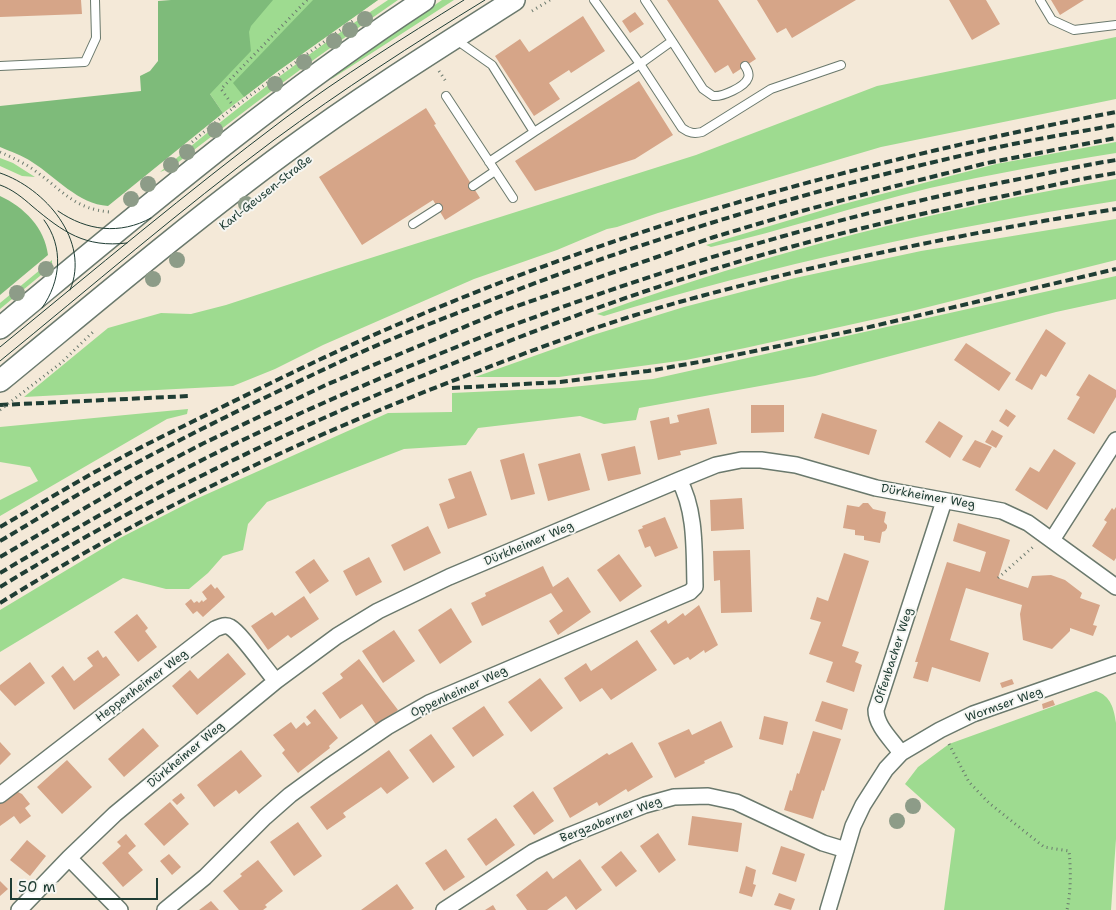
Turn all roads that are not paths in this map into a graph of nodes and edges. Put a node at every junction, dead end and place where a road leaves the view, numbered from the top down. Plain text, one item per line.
1 (95, 0) edge
2 (424, 0) edge
3 (594, 0) edge
4 (645, 0) edge
5 (1040, 0) edge
6 (520, 8) edge
7 (1116, 25) edge
8 (672, 42) junction
9 (466, 47) junction
10 (640, 64) junction
11 (840, 64) dead end
12 (0, 66) edge
13 (745, 66) dead end
14 (446, 96) dead end
15 (534, 132) junction
16 (489, 162) junction
17 (495, 171) junction
18 (473, 186) dead end
19 (513, 198) dead end
20 (438, 208) dead end
21 (413, 224) dead end
22 (0, 328) edge
23 (0, 381) edge
24 (1116, 440) edge
25 (679, 480) junction
26 (944, 501) junction
27 (1052, 540) junction
28 (1116, 587) edge
29 (1114, 669) edge
30 (276, 681) junction
31 (901, 753) junction
32 (0, 795) edge
33 (846, 850) junction
34 (69, 858) junction
35 (19, 910) edge
36 (120, 910) edge
37 (165, 910) edge
38 (444, 910) edge
39 (828, 910) edge

1 - 12 lane
2 - 22 main road
3 - 10 lane
4 - 8 lane
5 - 7 lane
6 - 9 main road, Karl-Geusen-Straße
8 - 10 lane
8 - 13 lane
9 - 15 lane
9 - 23 main road, Karl-Geusen-Straße
10 - 11 lane
10 - 15 lane
14 - 16 lane
15 - 16 lane
16 - 17 lane
17 - 18 lane
17 - 19 lane
20 - 21 lane
24 - 27 street
25 - 26 street, Dürkheimer Weg
25 - 30 street, Dürkheimer Weg
25 - 37 street, Oppenheimer Weg
26 - 27 street, Dürkheimer Weg
26 - 31 street, Offenbacher Weg
27 - 28 street, Dürkheimer Weg
29 - 31 street, Wormser Weg
30 - 32 street, Heppenheimer Weg
30 - 34 street, Dürkheimer Weg
31 - 33 street
33 - 38 street, Bergzaberner Weg
33 - 39 street
34 - 35 street, Dürkheimer Weg
34 - 36 street

